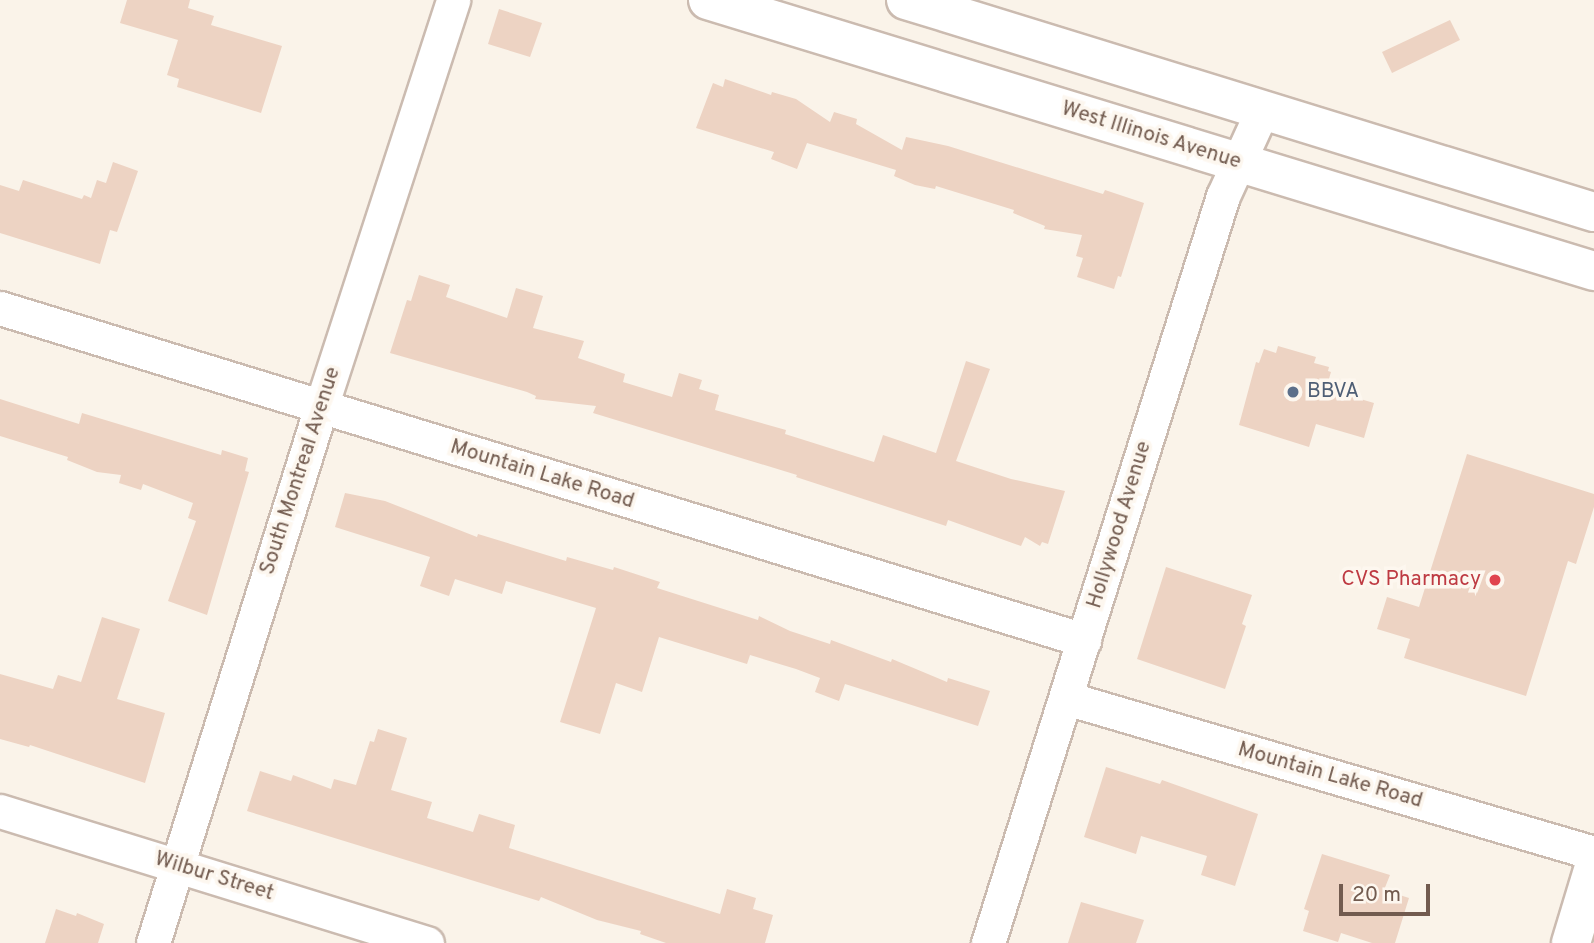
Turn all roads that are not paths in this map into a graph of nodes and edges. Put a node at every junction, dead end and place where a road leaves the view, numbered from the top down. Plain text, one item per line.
1 (453, 0) edge
2 (708, 0) edge
3 (906, 0) edge
4 (1262, 111) junction
5 (1238, 163) junction
6 (1594, 212) edge
7 (1594, 271) edge
8 (0, 308) edge
9 (321, 407) junction
10 (1084, 640) junction
11 (1066, 698) junction
12 (0, 811) edge
13 (1594, 853) edge
14 (177, 865) junction
15 (1594, 867) edge
16 (153, 943) edge
17 (427, 943) edge
18 (988, 943) edge
19 (1572, 943) edge

1 - 9 street, South Montreal Avenue
2 - 5 main road, West Illinois Avenue
3 - 4 main road
4 - 5 street, Hollywood Avenue
4 - 6 main road
5 - 7 main road, West Illinois Avenue
5 - 10 street, Hollywood Avenue
8 - 9 street, Mountain Lake Road
9 - 10 street, Mountain Lake Road
9 - 14 street, South Montreal Avenue
10 - 11 street, Hollywood Avenue
11 - 13 street, Mountain Lake Road
11 - 18 street, Hollywood Avenue
12 - 14 street, Wilbur Street
14 - 16 street, South Montreal Avenue
14 - 17 street, Wilbur Street
15 - 19 main road

